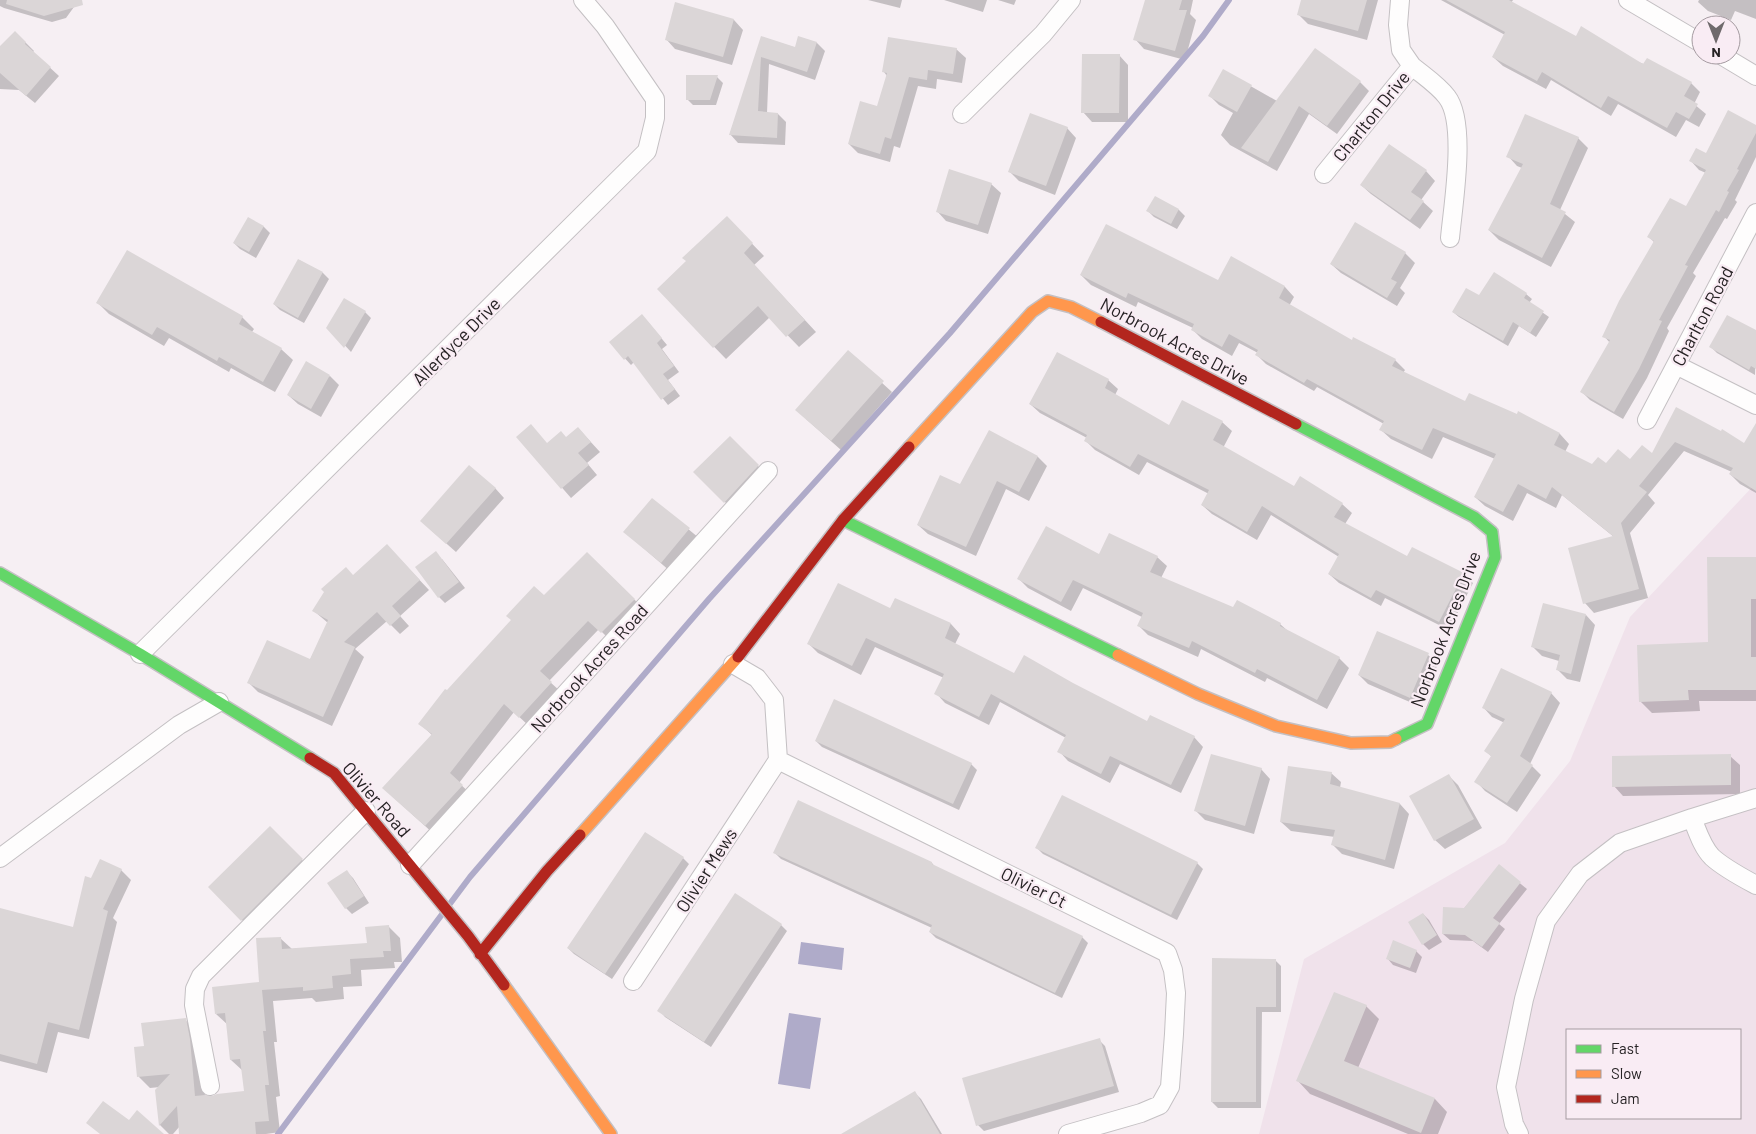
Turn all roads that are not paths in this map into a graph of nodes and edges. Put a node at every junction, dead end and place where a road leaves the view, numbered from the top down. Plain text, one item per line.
1 (583, 0) edge
2 (1071, 0) edge
3 (1400, 0) edge
4 (1628, 0) edge
5 (1691, 37) edge
6 (1738, 65) edge
7 (1412, 66) junction
8 (1756, 76) edge
9 (962, 114) dead end
10 (1324, 174) dead end
11 (1756, 213) edge
12 (1450, 238) dead end
13 (1676, 365) junction
14 (1756, 405) edge
15 (1647, 420) dead end
16 (768, 471) dead end
17 (843, 520) junction
18 (0, 574) edge
19 (140, 654) junction
20 (733, 664) junction
21 (219, 702) junction
22 (778, 760) junction
23 (1756, 798) edge
24 (366, 811) junction
25 (1692, 818) junction
26 (0, 858) edge
27 (410, 865) junction
28 (1756, 885) edge
29 (480, 954) junction
30 (633, 981) dead end
31 (210, 1086) dead end
32 (1515, 1131) edge
33 (611, 1134) edge
34 (1068, 1134) edge

1 - 19 street, Allerdyce Drive
2 - 9 street
3 - 7 street, Charlton Drive
4 - 5 street
6 - 8 street
7 - 10 street, Charlton Drive
7 - 12 street
11 - 13 street, Charlton Road
13 - 14 street
13 - 15 street, Charlton Road
16 - 27 street, Norbrook Acres Road
17 - 17 street, Norbrook Acres Drive
17 - 20 street, Norbrook Acres Drive
18 - 19 street, Olivier Road
19 - 21 street, Olivier Road
20 - 22 street
20 - 29 street, Norbrook Acres Drive
21 - 24 street, Olivier Road
21 - 26 street
22 - 30 street, Olivier Mews
22 - 34 street, Olivier Ct
23 - 25 street
24 - 27 street, Olivier Road
24 - 31 street
25 - 28 street
25 - 32 street
27 - 29 street, Olivier Road
29 - 33 street, Olivier Road

